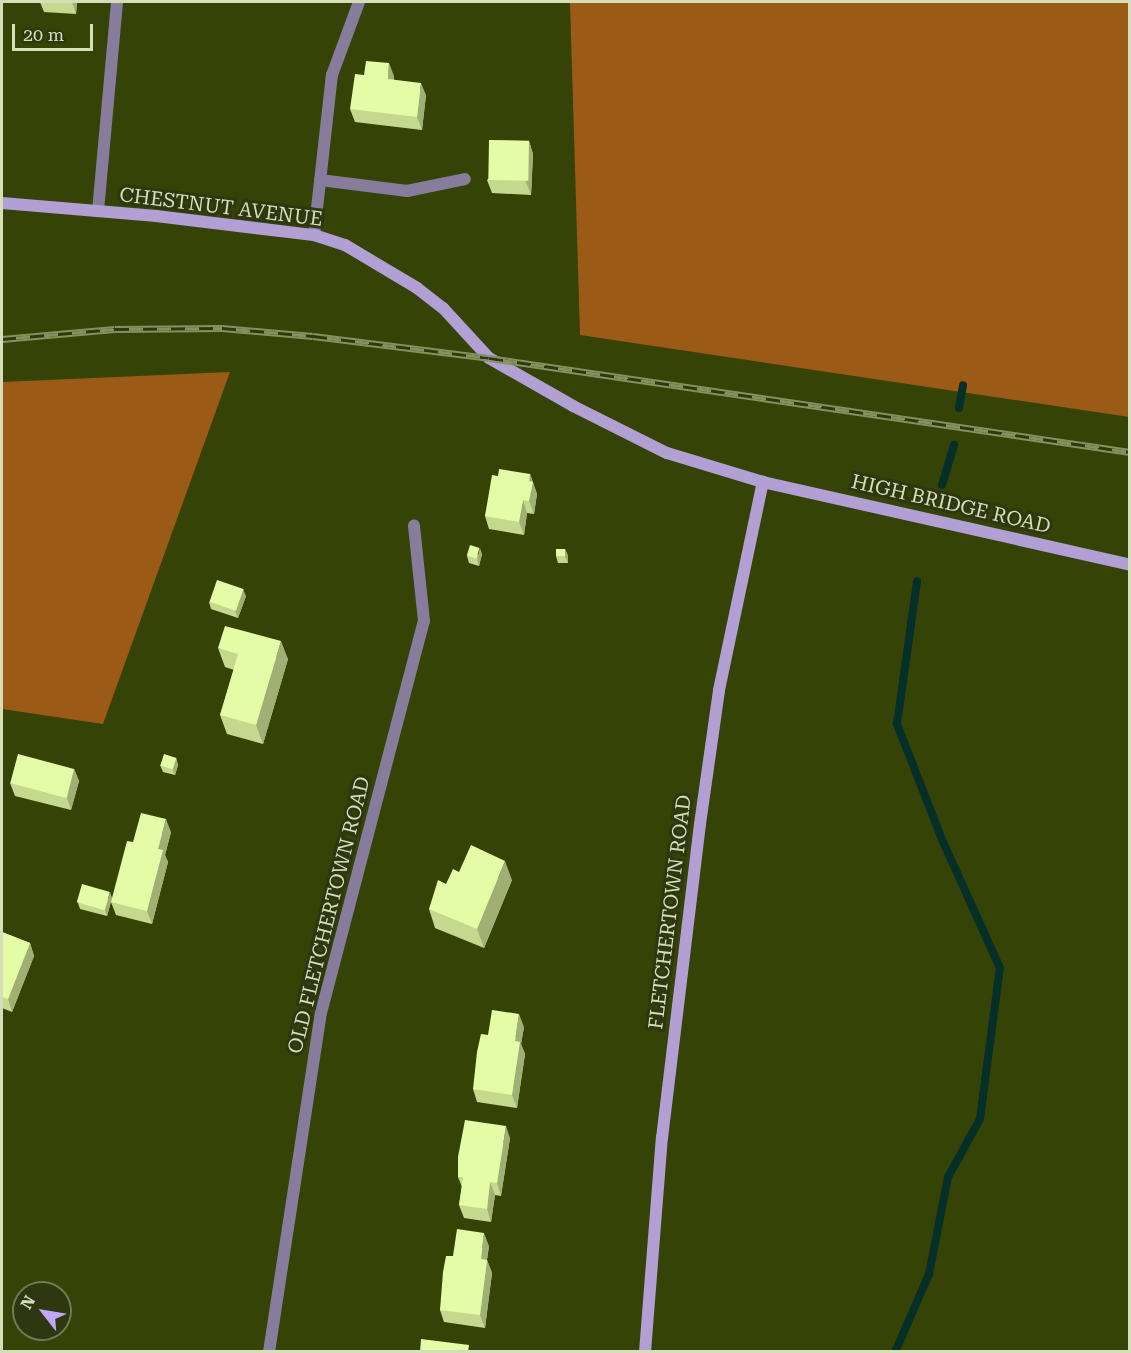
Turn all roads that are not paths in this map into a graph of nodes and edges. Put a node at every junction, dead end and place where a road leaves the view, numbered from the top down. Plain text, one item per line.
1 (117, 2) edge
2 (359, 2) edge
3 (465, 179) dead end
4 (320, 180) junction
5 (2, 203) edge
6 (98, 211) junction
7 (314, 234) junction
8 (763, 482) junction
9 (414, 526) dead end
10 (1130, 565) edge
11 (269, 1352) edge
12 (645, 1352) edge

1 - 6 street
2 - 4 street
3 - 4 street
4 - 7 street
5 - 6 street, CHESTNUT AVENUE
6 - 7 street, CHESTNUT AVENUE
7 - 8 street, CHESTNUT AVENUE
8 - 10 street, HIGH BRIDGE ROAD
8 - 12 street, FLETCHERTOWN ROAD
9 - 11 street, OLD FLETCHERTOWN ROAD

